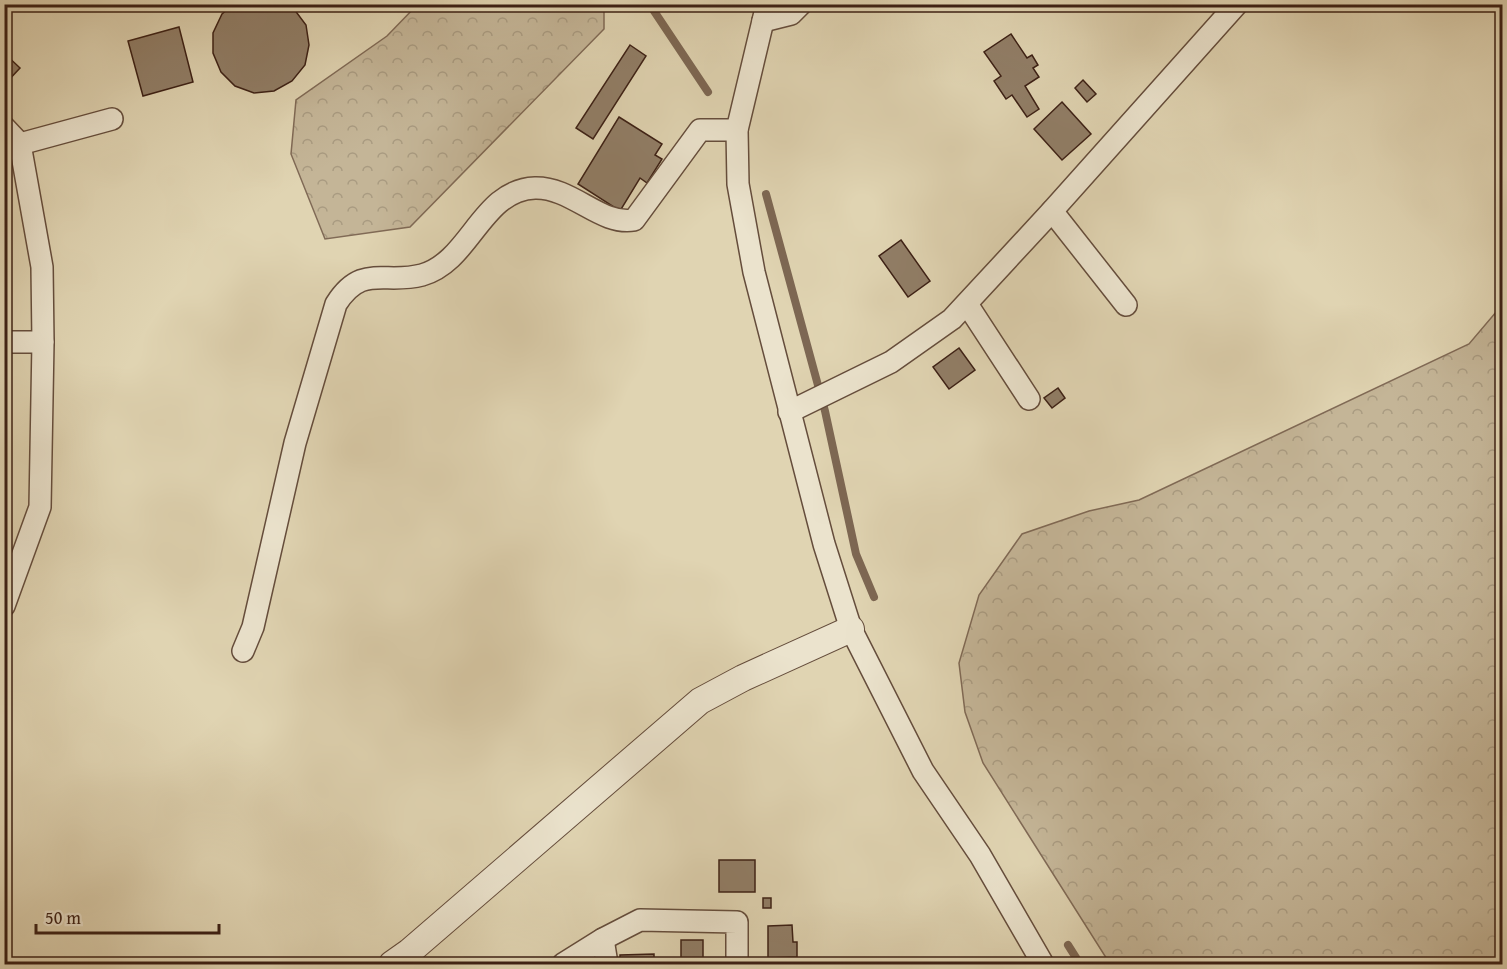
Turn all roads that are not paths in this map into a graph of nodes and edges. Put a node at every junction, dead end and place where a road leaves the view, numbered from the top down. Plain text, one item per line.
1 (801, 4) edge
2 (1237, 4) edge
3 (765, 13) edge
4 (112, 119) dead end
5 (4, 127) edge
6 (737, 130) junction
7 (20, 144) junction
8 (1052, 211) junction
9 (967, 304) junction
10 (1126, 305) dead end
11 (4, 342) edge
12 (43, 342) junction
13 (1029, 399) dead end
14 (789, 412) junction
15 (4, 606) edge
16 (851, 629) junction
17 (243, 651) dead end
18 (603, 939) junction
19 (392, 964) edge
20 (563, 964) edge
21 (607, 964) edge
22 (736, 964) edge
23 (1043, 964) edge

1 - 3 street
2 - 8 street
3 - 6 street
4 - 7 street
5 - 7 street
6 - 14 street
6 - 17 street
7 - 12 street
8 - 9 street
8 - 10 street
9 - 13 street
9 - 14 street
11 - 12 street
12 - 15 street
14 - 16 street
16 - 19 street
16 - 23 street
18 - 20 street
18 - 21 street
18 - 22 street

